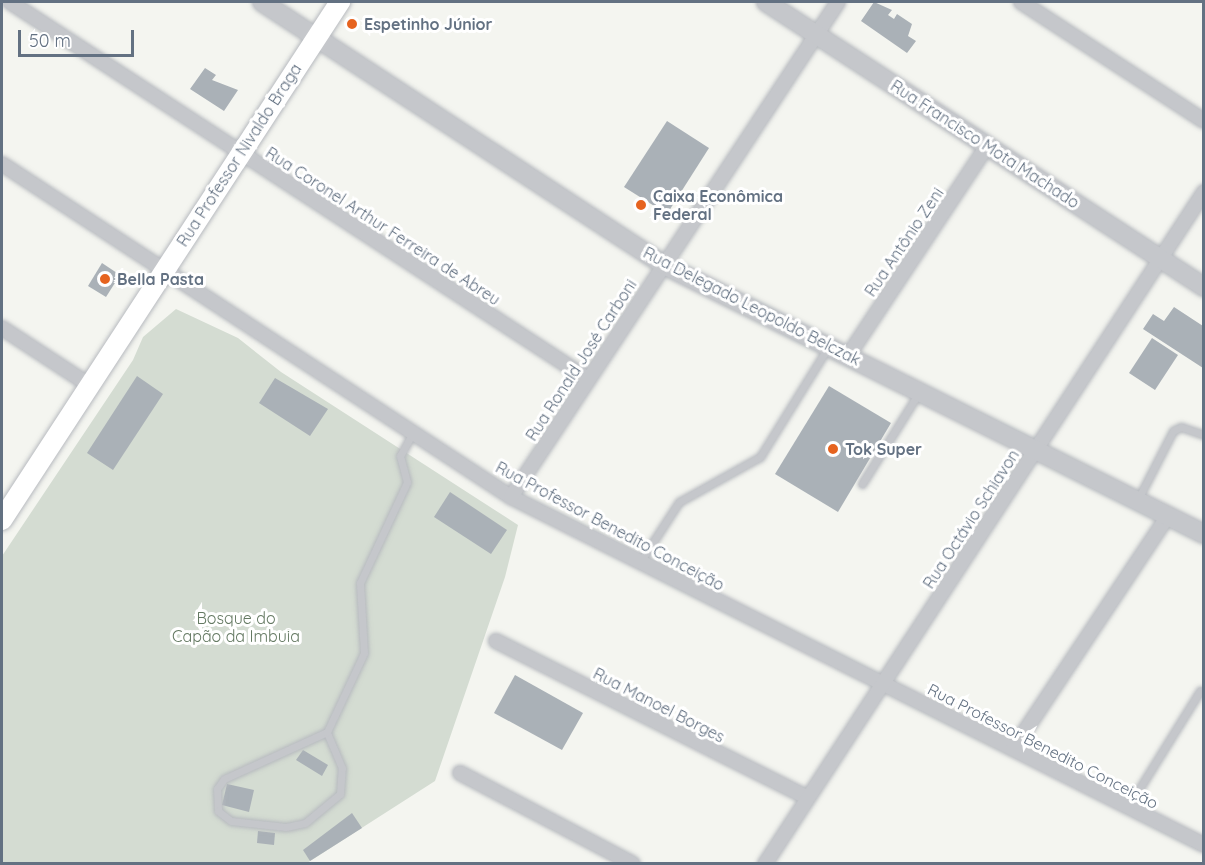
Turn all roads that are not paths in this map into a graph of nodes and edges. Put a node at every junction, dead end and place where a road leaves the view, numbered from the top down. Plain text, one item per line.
1 (10, 2) edge
2 (262, 2) edge
3 (340, 2) edge
4 (766, 2) edge
5 (838, 2) edge
6 (1021, 2) edge
7 (816, 34) junction
8 (316, 37) junction
9 (1203, 121) edge
10 (987, 146) junction
11 (241, 152) junction
12 (2, 164) edge
13 (1203, 192) edge
14 (1160, 259) junction
15 (664, 265) junction
16 (164, 270) junction
17 (1203, 287) edge
18 (2, 328) edge
19 (829, 347) junction
20 (848, 356) junction
21 (588, 379) junction
22 (89, 385) junction
23 (919, 392) junction
24 (413, 433) junction
25 (1203, 435) edge
26 (1035, 450) junction
27 (862, 484) dead end
28 (511, 497) junction
29 (7, 498) edge
30 (1137, 501) junction
31 (1168, 516) junction
32 (2, 520) edge
33 (1203, 534) edge
34 (640, 562) junction
35 (496, 641) dead end
36 (883, 684) junction
37 (1200, 691) dead end
38 (327, 732) junction
39 (1013, 749) junction
40 (460, 772) dead end
41 (808, 798) junction
42 (1128, 807) junction
43 (1203, 845) edge
44 (633, 864) edge
45 (765, 864) edge

1 - 11 street, Rua Coronel Arthur Ferreira de Abreu
2 - 8 street, Rua Delegado Leopoldo Belczak
3 - 8 main road, Rua Professor Nivaldo Braga
4 - 7 street, Rua Francisco Mota Machado
5 - 7 street, Rua Ronald José Carboni
6 - 9 street
7 - 10 street, Rua Francisco Mota Machado
7 - 15 street, Rua Ronald José Carboni
8 - 11 main road, Rua Professor Nivaldo Braga
8 - 15 street, Rua Delegado Leopoldo Belczak
10 - 14 street, Rua Francisco Mota Machado
10 - 20 street, Rua Antônio Zeni
11 - 16 main road, Rua Professor Nivaldo Braga
11 - 21 street, Rua Coronel Arthur Ferreira de Abreu
12 - 16 street, Rua Professor Benedito Conceição
13 - 14 street, Rua Octávio Schiavon
14 - 17 street, Rua Francisco Mota Machado
14 - 26 street, Rua Octávio Schiavon
15 - 19 street, Rua Delegado Leopoldo Belczak
15 - 21 street, Rua Ronald José Carboni
16 - 22 main road, Rua Professor Nivaldo Braga
16 - 24 street, Rua Professor Benedito Conceição
18 - 22 street
19 - 20 street, Rua Delegado Leopoldo Belczak
19 - 34 lane
20 - 23 street, Rua Delegado Leopoldo Belczak
21 - 28 street, Rua Ronald José Carboni
22 - 29 main road, Rua Professor Nivaldo Braga
23 - 26 street, Rua Delegado Leopoldo Belczak
23 - 27 lane
24 - 28 street, Rua Professor Benedito Conceição
24 - 38 lane
25 - 30 lane
26 - 30 street, Rua Delegado Leopoldo Belczak
26 - 36 street, Rua Octávio Schiavon
28 - 34 street, Rua Professor Benedito Conceição
29 - 32 main road, Rua Professor Nivaldo Braga
30 - 31 street, Rua Delegado Leopoldo Belczak
31 - 33 street, Rua Delegado Leopoldo Belczak
31 - 39 street
34 - 36 street, Rua Professor Benedito Conceição
35 - 41 street, Rua Manoel Borges
36 - 39 street, Rua Professor Benedito Conceição
36 - 41 street, Rua Octávio Schiavon
37 - 42 lane
38 - 38 lane
39 - 42 street, Rua Professor Benedito Conceição
40 - 44 street
41 - 45 street, Rua Octávio Schiavon
42 - 43 street, Rua Professor Benedito Conceição

